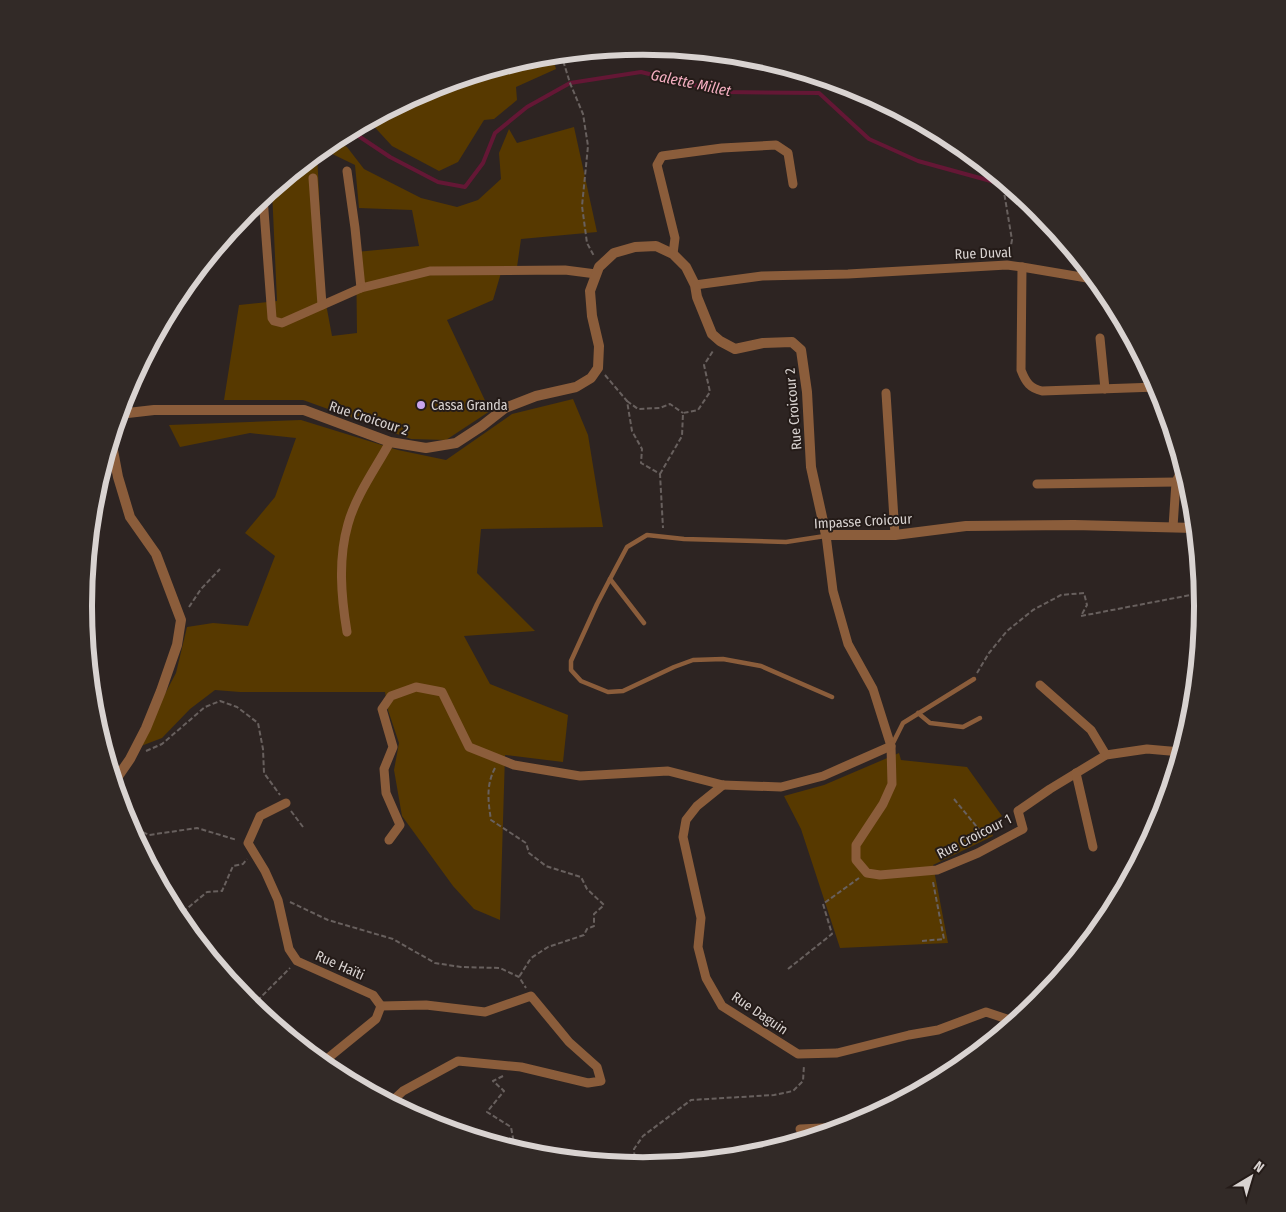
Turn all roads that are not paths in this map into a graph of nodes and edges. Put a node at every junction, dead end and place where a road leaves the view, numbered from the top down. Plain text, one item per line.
1 (347, 171) dead end
2 (313, 178) dead end
3 (793, 184) dead end
4 (264, 206) edge
5 (673, 254) junction
6 (1022, 266) junction
7 (598, 271) junction
8 (1086, 280) edge
9 (694, 285) junction
10 (361, 288) junction
11 (322, 305) junction
12 (1100, 338) dead end
13 (1149, 387) edge
14 (1104, 389) junction
15 (886, 393) dead end
16 (127, 413) edge
17 (390, 442) junction
18 (114, 454) edge
19 (1178, 477) edge
20 (1176, 482) junction
21 (1037, 484) dead end
22 (1173, 527) junction
23 (1188, 528) edge
24 (826, 535) junction
25 (894, 535) junction
26 (610, 579) junction
27 (644, 624) dead end
28 (347, 632) dead end
29 (974, 678) road end
30 (1040, 685) dead end
31 (832, 697) dead end
32 (918, 713) junction
33 (980, 718) dead end
34 (891, 746) junction
35 (1174, 751) edge
36 (1106, 755) junction
37 (1076, 773) junction
38 (119, 775) edge
39 (723, 785) junction
40 (286, 803) road end
41 (389, 840) dead end
42 (1093, 847) dead end
43 (381, 1006) junction
44 (1007, 1019) edge
45 (329, 1058) edge
46 (395, 1098) edge
47 (820, 1128) edge
48 (800, 1129) dead end

1 - 10 street
2 - 11 street
3 - 5 street
4 - 11 street
5 - 7 street
5 - 9 street
6 - 8 street
6 - 9 street, Rue Duval
6 - 14 street, Rue Duval
7 - 10 street
7 - 17 street, Rue Croicour 2
9 - 24 street, Rue Croicour 2
10 - 11 street
12 - 14 street
13 - 14 street, Rue Duval
15 - 25 street
16 - 17 street, Rue Croicour 2
17 - 28 street
18 - 38 street
19 - 20 street
20 - 21 street
20 - 22 street
22 - 23 street, Impasse Croicour
22 - 25 street, Impasse Croicour
24 - 25 street, Impasse Croicour
24 - 26 lane, Impasse Croicour
24 - 34 street
26 - 27 lane
26 - 31 lane, Impasse Croicour
29 - 32 lane
30 - 36 street
32 - 33 lane
32 - 34 lane
34 - 37 street, Rue Croicour 1
34 - 39 street
35 - 36 street, Rue Croicour 1
36 - 37 street, Rue Croicour 1
37 - 42 street
39 - 41 street
39 - 44 street, Rue Daguin
40 - 43 street, Rue Haïti
43 - 45 street
43 - 46 street
47 - 48 street

